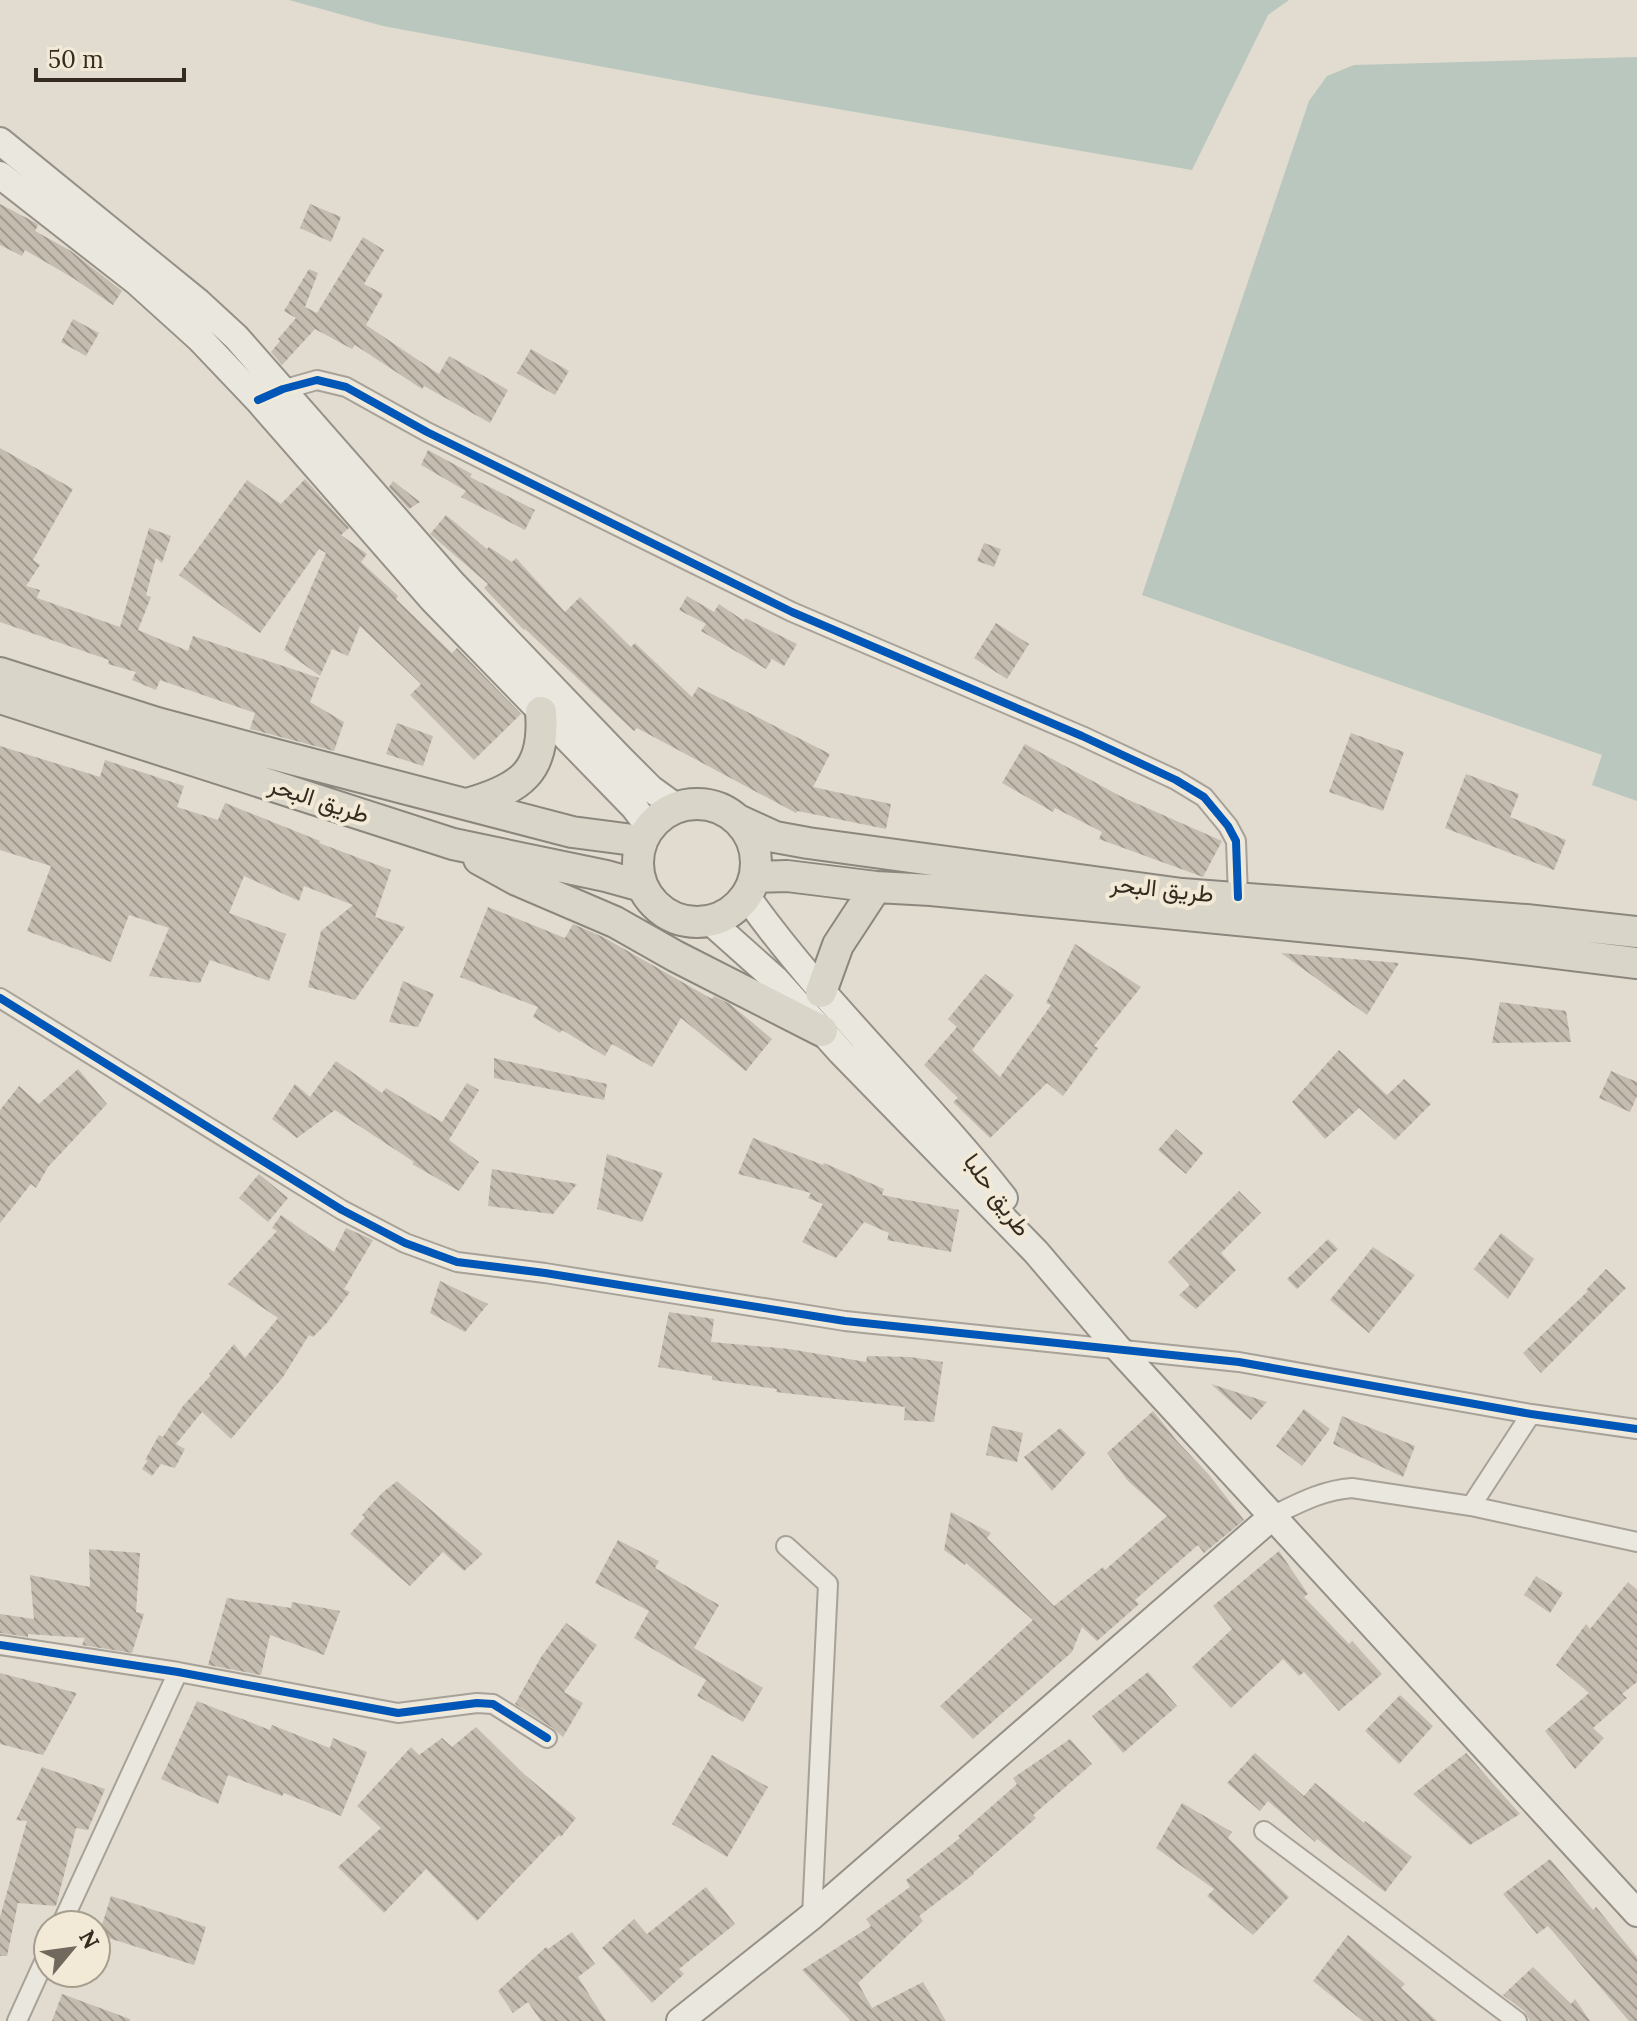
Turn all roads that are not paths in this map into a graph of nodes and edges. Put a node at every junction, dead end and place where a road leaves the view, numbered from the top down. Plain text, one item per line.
1 (0, 141) edge
2 (0, 175) edge
3 (190, 312) junction
4 (283, 389) junction
5 (258, 400) junction
6 (442, 592) junction
7 (0, 673) edge
8 (0, 698) edge
9 (541, 712) junction
10 (260, 766) junction
11 (467, 804) junction
12 (676, 807) junction
13 (740, 821) junction
14 (645, 834) junction
15 (453, 844) junction
16 (642, 886) junction
17 (751, 887) junction
18 (876, 887) junction
19 (1238, 897) junction
20 (1182, 904) junction
21 (711, 922) junction
22 (1637, 932) edge
23 (1637, 963) edge
24 (821, 992) junction
25 (0, 998) edge
26 (822, 1031) junction
27 (1036, 1252) junction
28 (1117, 1347) junction
29 (1531, 1414) junction
30 (1637, 1429) edge
31 (1471, 1506) junction
32 (1274, 1515) junction
33 (1637, 1542) edge
34 (786, 1546) dead end
35 (0, 1645) edge
36 (178, 1672) junction
37 (547, 1738) dead end
38 (1264, 1831) dead end
39 (68, 1909) edge
40 (1637, 1913) edge
41 (812, 1916) junction
42 (32, 1988) edge
43 (17, 2021) edge
44 (680, 2021) edge
45 (1517, 2021) edge

1 - 3 main road
2 - 3 main road
3 - 4 main road
3 - 5 main road
4 - 5 street
4 - 6 main road
4 - 19 street
5 - 6 main road
6 - 9 main road
6 - 12 main road
7 - 10 highway, طريق البحر
8 - 10 highway, طريق البحر
9 - 11 highway
9 - 14 main road
10 - 11 highway, طريق البحر
10 - 15 highway, طريق البحر
11 - 14 highway, طريق البحر
12 - 13 highway
12 - 14 highway
13 - 17 highway
13 - 20 highway, طريق البحر
14 - 16 highway
15 - 16 highway, طريق البحر
15 - 26 highway
16 - 21 highway
17 - 18 highway, طريق البحر
17 - 21 highway
17 - 24 main road, طريق حلبا
18 - 20 highway, طريق البحر
18 - 24 highway
19 - 20 highway, طريق البحر
19 - 22 highway, طريق البحر
20 - 23 highway, طريق البحر
21 - 26 main road, طريق حلبا
24 - 27 main road, طريق حلبا
25 - 28 street
26 - 27 main road, طريق حلبا
27 - 28 main road
28 - 29 street
28 - 32 main road
29 - 30 street
29 - 31 street
31 - 32 street
31 - 33 street
32 - 40 main road
32 - 41 main road
34 - 41 street
35 - 36 street
36 - 37 street
36 - 39 street
38 - 45 street
41 - 44 main road
42 - 43 street

